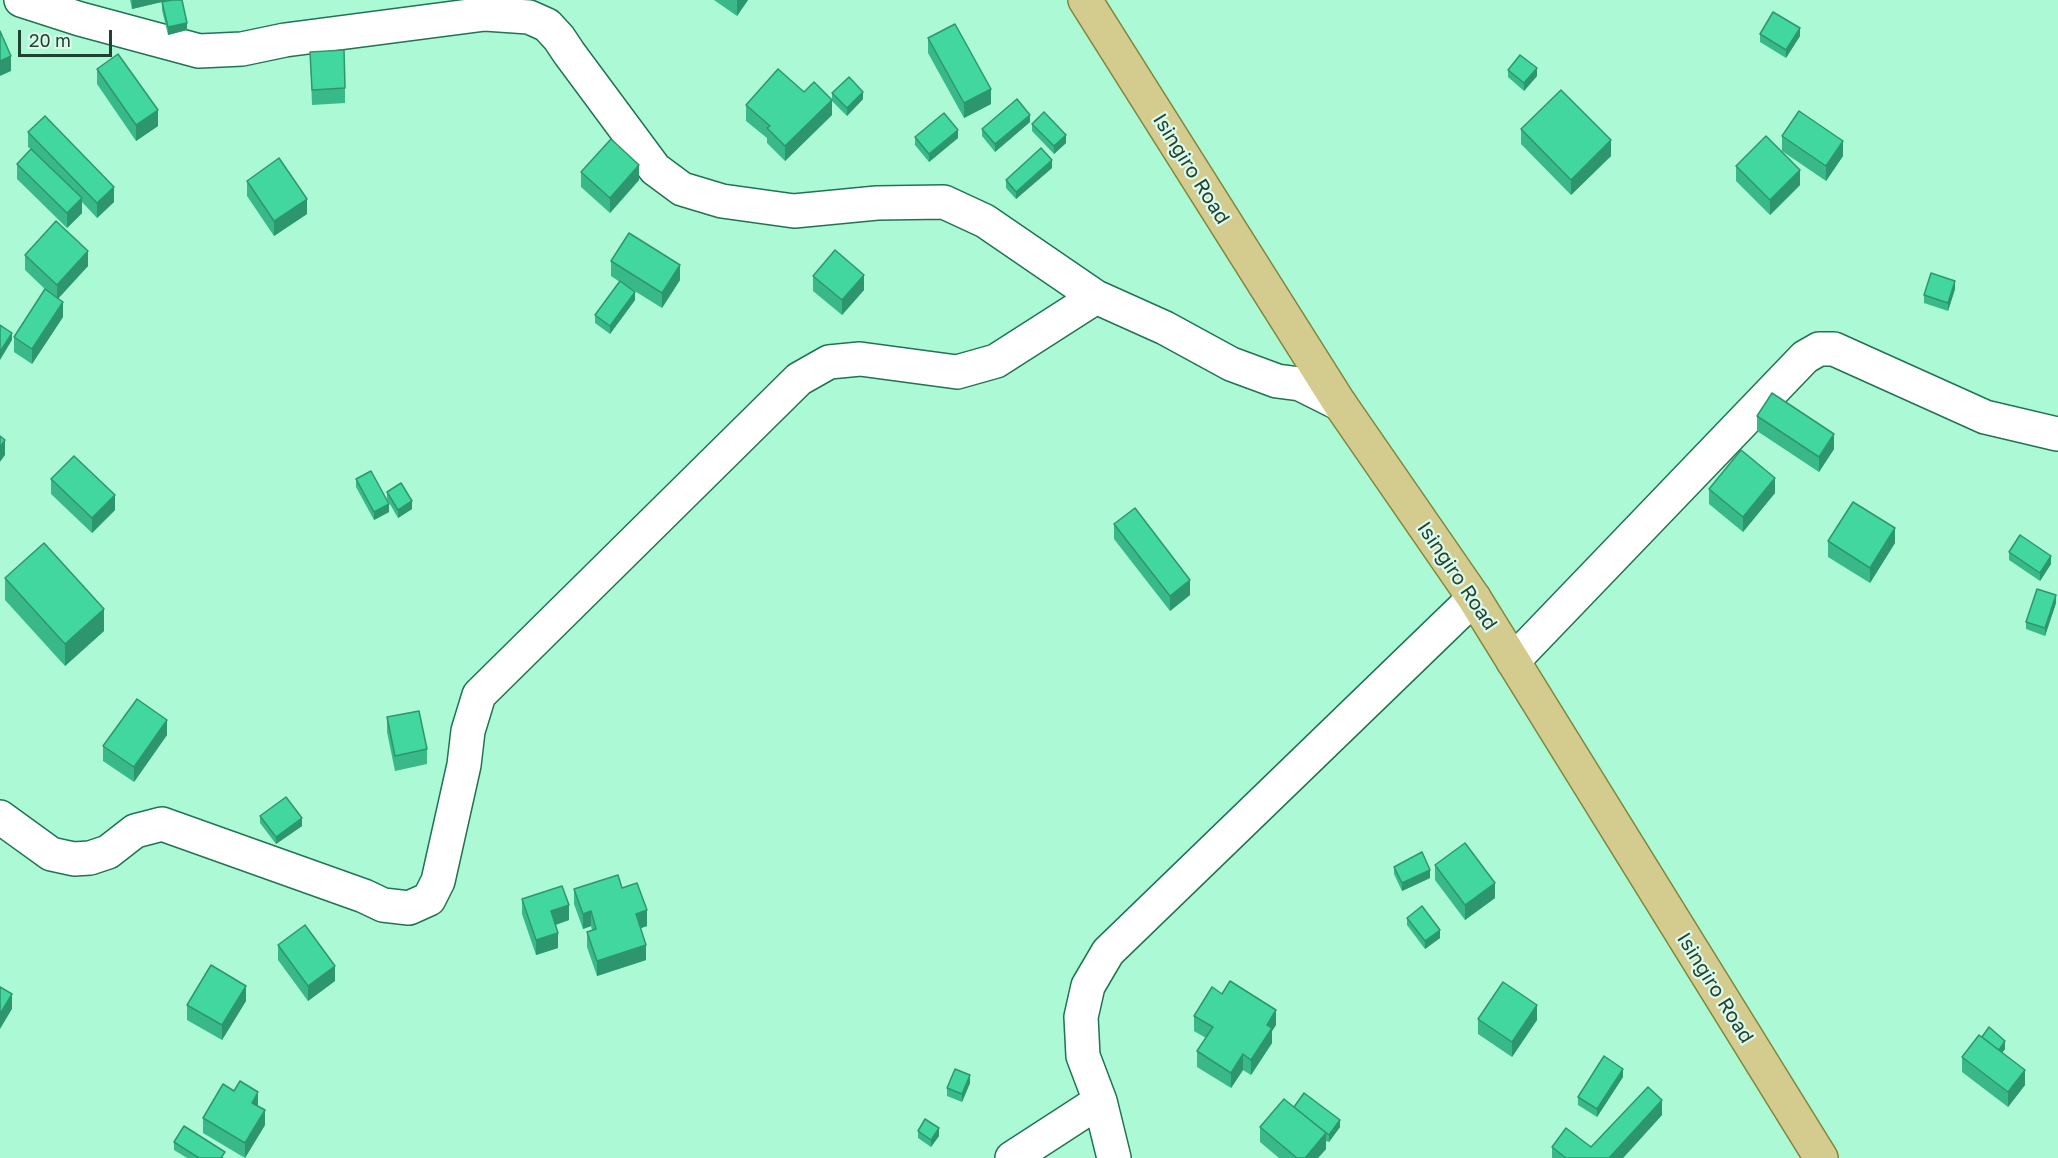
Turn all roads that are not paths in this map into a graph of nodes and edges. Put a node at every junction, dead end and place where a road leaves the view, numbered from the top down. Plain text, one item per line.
1 (21, 0) edge
2 (1085, 0) edge
3 (489, 7) edge
4 (1096, 297) junction
5 (1340, 404) junction
6 (2056, 434) dead end
7 (1474, 598) junction
8 (1513, 662) junction
9 (0, 817) edge
10 (1100, 1101) junction
11 (1012, 1158) edge
12 (1114, 1158) edge
13 (1821, 1158) edge

1 - 3 street
2 - 5 main road, Isingiro Road
3 - 4 street
4 - 5 street
4 - 9 street
5 - 7 main road, Isingiro Road
6 - 8 street
7 - 8 main road, Isingiro Road
7 - 10 street
8 - 13 main road, Isingiro Road
10 - 11 street
10 - 12 street

